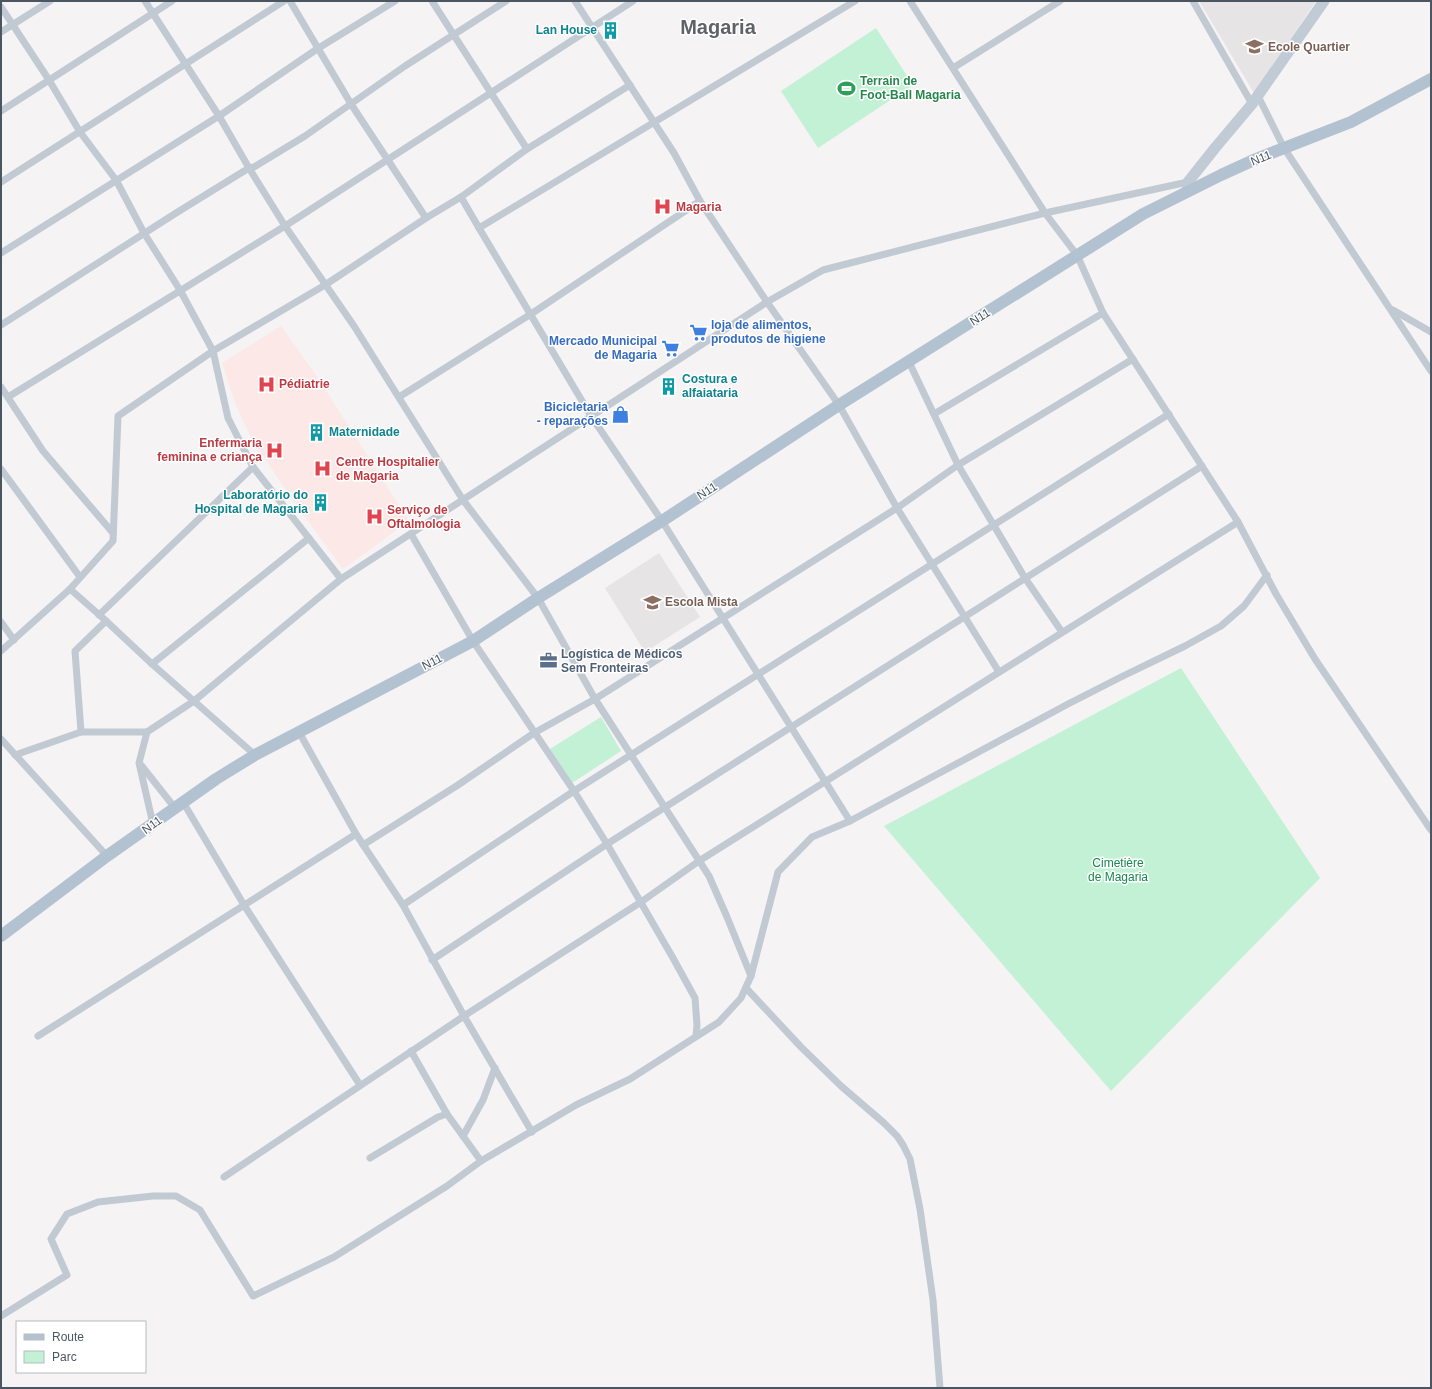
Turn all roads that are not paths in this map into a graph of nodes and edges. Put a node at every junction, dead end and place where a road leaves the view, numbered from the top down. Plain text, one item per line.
1 (50, 1) edge
2 (145, 1) edge
3 (172, 1) edge
4 (284, 1) edge
5 (290, 1) edge
6 (394, 1) edge
7 (432, 1) edge
8 (506, 1) edge
9 (575, 1) edge
10 (633, 1) edge
11 (854, 1) edge
12 (910, 1) edge
13 (1060, 1) edge
14 (1192, 1) edge
15 (1324, 1) edge
16 (1, 7) edge
17 (153, 13) junction
18 (13, 25) junction
19 (592, 27) junction
20 (1, 32) edge
21 (453, 35) junction
22 (318, 49) junction
23 (185, 64) junction
24 (953, 68) junction
25 (1431, 79) edge
26 (49, 80) junction
27 (630, 85) junction
28 (490, 92) junction
29 (1255, 100) junction
30 (350, 104) junction
31 (1, 111) edge
32 (219, 116) junction
33 (654, 122) junction
34 (80, 132) junction
35 (1284, 148) junction
36 (527, 149) junction
37 (387, 160) junction
38 (249, 168) junction
39 (116, 180) junction
40 (1, 182) edge
41 (1187, 187) junction
42 (461, 197) junction
43 (700, 201) junction
44 (1045, 213) junction
45 (426, 218) junction
46 (285, 226) junction
47 (479, 228) junction
48 (144, 233) junction
49 (1, 253) edge
50 (1078, 255) junction
51 (325, 285) junction
52 (180, 290) junction
53 (767, 302) junction
54 (1391, 309) junction
55 (1103, 313) junction
56 (531, 314) junction
57 (1, 325) edge
58 (1431, 332) edge
59 (213, 351) junction
60 (1133, 359) junction
61 (909, 362) junction
62 (1431, 370) edge
63 (1, 387) edge
64 (8, 397) junction
65 (399, 397) junction
66 (839, 405) junction
67 (934, 414) junction
68 (1169, 414) junction
69 (591, 416) junction
70 (958, 466) junction
71 (1202, 466) junction
72 (253, 467) junction
73 (1, 470) edge
74 (463, 500) junction
75 (897, 508) junction
76 (662, 521) junction
77 (1238, 522) junction
78 (994, 525) junction
79 (113, 533) junction
80 (411, 534) junction
81 (309, 538) junction
82 (932, 564) junction
83 (1267, 575) junction
84 (80, 577) junction
85 (1025, 578) junction
86 (342, 579) junction
87 (70, 589) junction
88 (538, 598) junction
89 (99, 615) junction
90 (964, 617) junction
91 (722, 618) junction
92 (106, 621) junction
93 (1, 622) edge
94 (1062, 632) junction
95 (14, 640) junction
96 (473, 641) junction
97 (1, 651) edge
98 (152, 664) junction
99 (999, 672) junction
100 (757, 674) junction
101 (595, 699) junction
102 (194, 701) junction
103 (791, 728) junction
104 (81, 732) junction
105 (148, 732) junction
106 (299, 732) junction
107 (534, 734) junction
108 (1, 739) edge
109 (15, 755) junction
110 (630, 755) junction
111 (255, 756) junction
112 (139, 763) junction
113 (825, 782) junction
114 (574, 791) junction
115 (179, 805) junction
116 (665, 808) junction
117 (850, 821) junction
118 (153, 824) junction
119 (1431, 830) edge
120 (356, 834) junction
121 (607, 844) junction
122 (363, 845) junction
123 (108, 856) junction
124 (699, 861) junction
125 (641, 902) junction
126 (244, 905) junction
127 (403, 905) junction
128 (1, 936) edge
129 (432, 960) junction
130 (751, 976) junction
131 (746, 988) junction
132 (464, 1016) junction
133 (38, 1036) dead end
134 (696, 1036) junction
135 (411, 1051) junction
136 (495, 1068) junction
137 (360, 1085) junction
138 (447, 1114) junction
139 (532, 1132) junction
140 (463, 1136) junction
141 (370, 1158) dead end
142 (481, 1161) junction
143 (224, 1177) dead end
144 (1, 1316) edge
145 (940, 1388) edge

1 - 18 street
2 - 17 street
3 - 17 street
4 - 23 street
5 - 22 street
6 - 22 street
7 - 21 street
8 - 21 street
9 - 19 street
10 - 19 street
11 - 33 street
12 - 24 street
13 - 24 street
14 - 29 street
15 - 29 main road
16 - 18 street
17 - 23 street
17 - 26 street
18 - 20 street
18 - 26 street
19 - 27 street
19 - 28 street
21 - 28 street
21 - 30 street
22 - 30 street
22 - 32 street
23 - 32 street
23 - 34 street
24 - 44 street
25 - 35 main road, N11
26 - 31 street
26 - 34 street
27 - 33 street
27 - 36 street
28 - 36 street
28 - 37 street
29 - 35 street
29 - 41 main road
30 - 37 street
30 - 38 street
32 - 38 street
32 - 39 street
33 - 43 street
33 - 47 street
34 - 39 street
34 - 40 street
35 - 41 main road, N11
35 - 54 street
36 - 42 street
37 - 45 street
37 - 46 street
38 - 46 street
38 - 48 street
39 - 48 street
39 - 49 street
41 - 44 street
41 - 50 main road, N11
42 - 45 street
42 - 47 street
43 - 53 street
43 - 56 street
44 - 50 street
44 - 53 street
45 - 51 street
46 - 51 street
46 - 52 street
47 - 56 street
48 - 52 street
48 - 57 street
50 - 55 street
50 - 61 main road, N11
51 - 59 street
51 - 65 street
52 - 59 street
52 - 64 street
53 - 66 street
53 - 69 street
54 - 58 street
54 - 62 street
55 - 60 street
55 - 67 street
56 - 65 street
56 - 69 street
59 - 72 street
59 - 79 street
60 - 68 street
60 - 70 street
61 - 66 main road, N11
61 - 67 street
63 - 64 street
64 - 79 street
65 - 74 street
66 - 75 street
66 - 76 main road, N11
67 - 70 street
68 - 71 street
68 - 78 street
69 - 74 street
69 - 76 street
70 - 75 street
70 - 78 street
71 - 77 street
71 - 85 street
72 - 81 street
72 - 89 street
73 - 84 street
74 - 80 street
74 - 88 street
75 - 82 street
75 - 91 street
76 - 88 main road, N11
76 - 91 street
77 - 83 street
77 - 94 street
78 - 82 street
78 - 85 street
79 - 84 street
80 - 86 street
80 - 96 street
81 - 86 street
81 - 98 street
82 - 90 street
82 - 100 street
83 - 117 street
83 - 119 street
84 - 87 street
85 - 90 street
85 - 94 street
86 - 102 street
87 - 89 street
87 - 95 street
88 - 96 main road, N11
88 - 101 street
89 - 92 street
90 - 99 street
90 - 103 street
91 - 100 street
91 - 101 street
92 - 98 street
92 - 104 street
93 - 95 street
94 - 99 street
95 - 97 street
96 - 106 main road, N11
96 - 107 street
98 - 102 street
99 - 113 street
100 - 103 street
100 - 110 street
101 - 107 street
101 - 110 street
102 - 105 street
102 - 111 street
103 - 113 street
103 - 116 street
104 - 105 street
104 - 109 street
105 - 112 street
106 - 111 main road, N11
106 - 120 street
107 - 114 street
107 - 122 street
108 - 109 street
109 - 123 street
110 - 114 street
110 - 116 street
111 - 115 main road, N11
112 - 115 street
112 - 118 street
113 - 117 street
113 - 124 street
114 - 121 street
114 - 127 street
115 - 118 main road, N11
115 - 126 street
116 - 121 street
116 - 124 street
117 - 130 street
118 - 123 main road, N11
120 - 122 street
120 - 126 street
121 - 125 street
121 - 129 street
122 - 127 street
123 - 128 main road, N11
124 - 125 street
124 - 130 street
125 - 132 street
125 - 134 street
126 - 133 street
126 - 137 street
127 - 129 street
129 - 132 street
130 - 131 street
131 - 134 street
131 - 145 street
132 - 135 street
132 - 136 street
134 - 139 street
135 - 137 street
135 - 138 street
136 - 139 street
136 - 140 street
137 - 143 street
138 - 140 street
138 - 141 street
139 - 142 street
140 - 142 street
142 - 144 street

